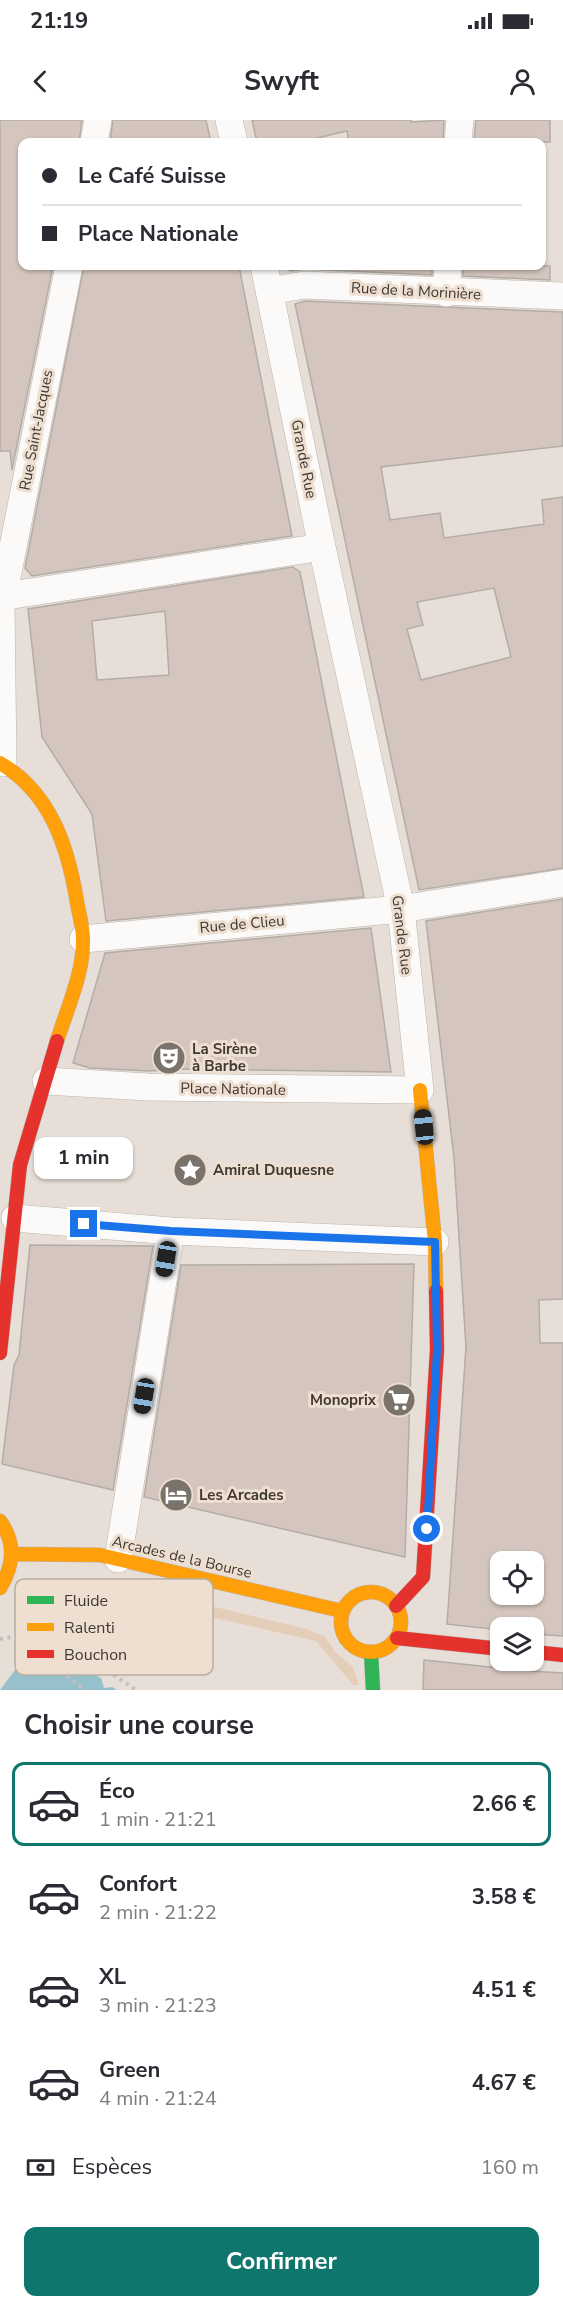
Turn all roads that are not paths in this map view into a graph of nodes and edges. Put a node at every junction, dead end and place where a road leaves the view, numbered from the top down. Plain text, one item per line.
1 (98, 120) edge
2 (229, 120) edge
3 (460, 120) edge
4 (95, 138) edge
5 (233, 138) edge
6 (458, 138) edge
7 (68, 270) edge
8 (448, 270) edge
9 (267, 278) edge
10 (446, 293) junction
11 (563, 296) edge
12 (322, 547) junction
13 (3, 596) edge
14 (2, 763) edge
15 (563, 883) edge
16 (400, 909) junction
17 (82, 939) junction
18 (46, 1081) junction
19 (420, 1090) junction
20 (10, 1164) edge
21 (15, 1218) junction
22 (171, 1231) junction
23 (435, 1242) junction
24 (0, 1353) edge
25 (0, 1521) edge
26 (12, 1554) junction
27 (118, 1559) junction
28 (204, 1579) edge
29 (213, 1581) edge
30 (0, 1588) edge
31 (396, 1605) junction
32 (342, 1611) junction
33 (397, 1638) junction
34 (490, 1648) edge
35 (370, 1652) junction
36 (544, 1653) edge
37 (563, 1655) edge
38 (373, 1690) edge

1 - 4 street
2 - 5 street
3 - 6 street
7 - 13 street, Rue Saint-Jacques
8 - 10 street
9 - 10 street, Rue de la Morinière
9 - 12 street, Grande Rue
10 - 11 street, Rue de la Morinière
12 - 13 street
12 - 16 street, Grande Rue
13 - 14 street, Rue Saint-Jacques
14 - 17 street
15 - 16 street, Rue de Clieu
16 - 17 street, Rue de Clieu
16 - 19 street, Grande Rue
17 - 18 street
18 - 19 street, Place Nationale
18 - 20 street
19 - 23 street, Grande Rue
20 - 21 street
21 - 22 street
21 - 24 street
22 - 23 street
22 - 27 street
23 - 31 street, Grande Rue
25 - 26 street
26 - 27 street, Arcades de la Bourse
26 - 30 street
27 - 28 street, Arcades de la Bourse
29 - 32 street, Arcades de la Bourse
31 - 32 street
31 - 33 street
32 - 35 street
33 - 34 street
33 - 35 street
35 - 38 street
36 - 37 street

